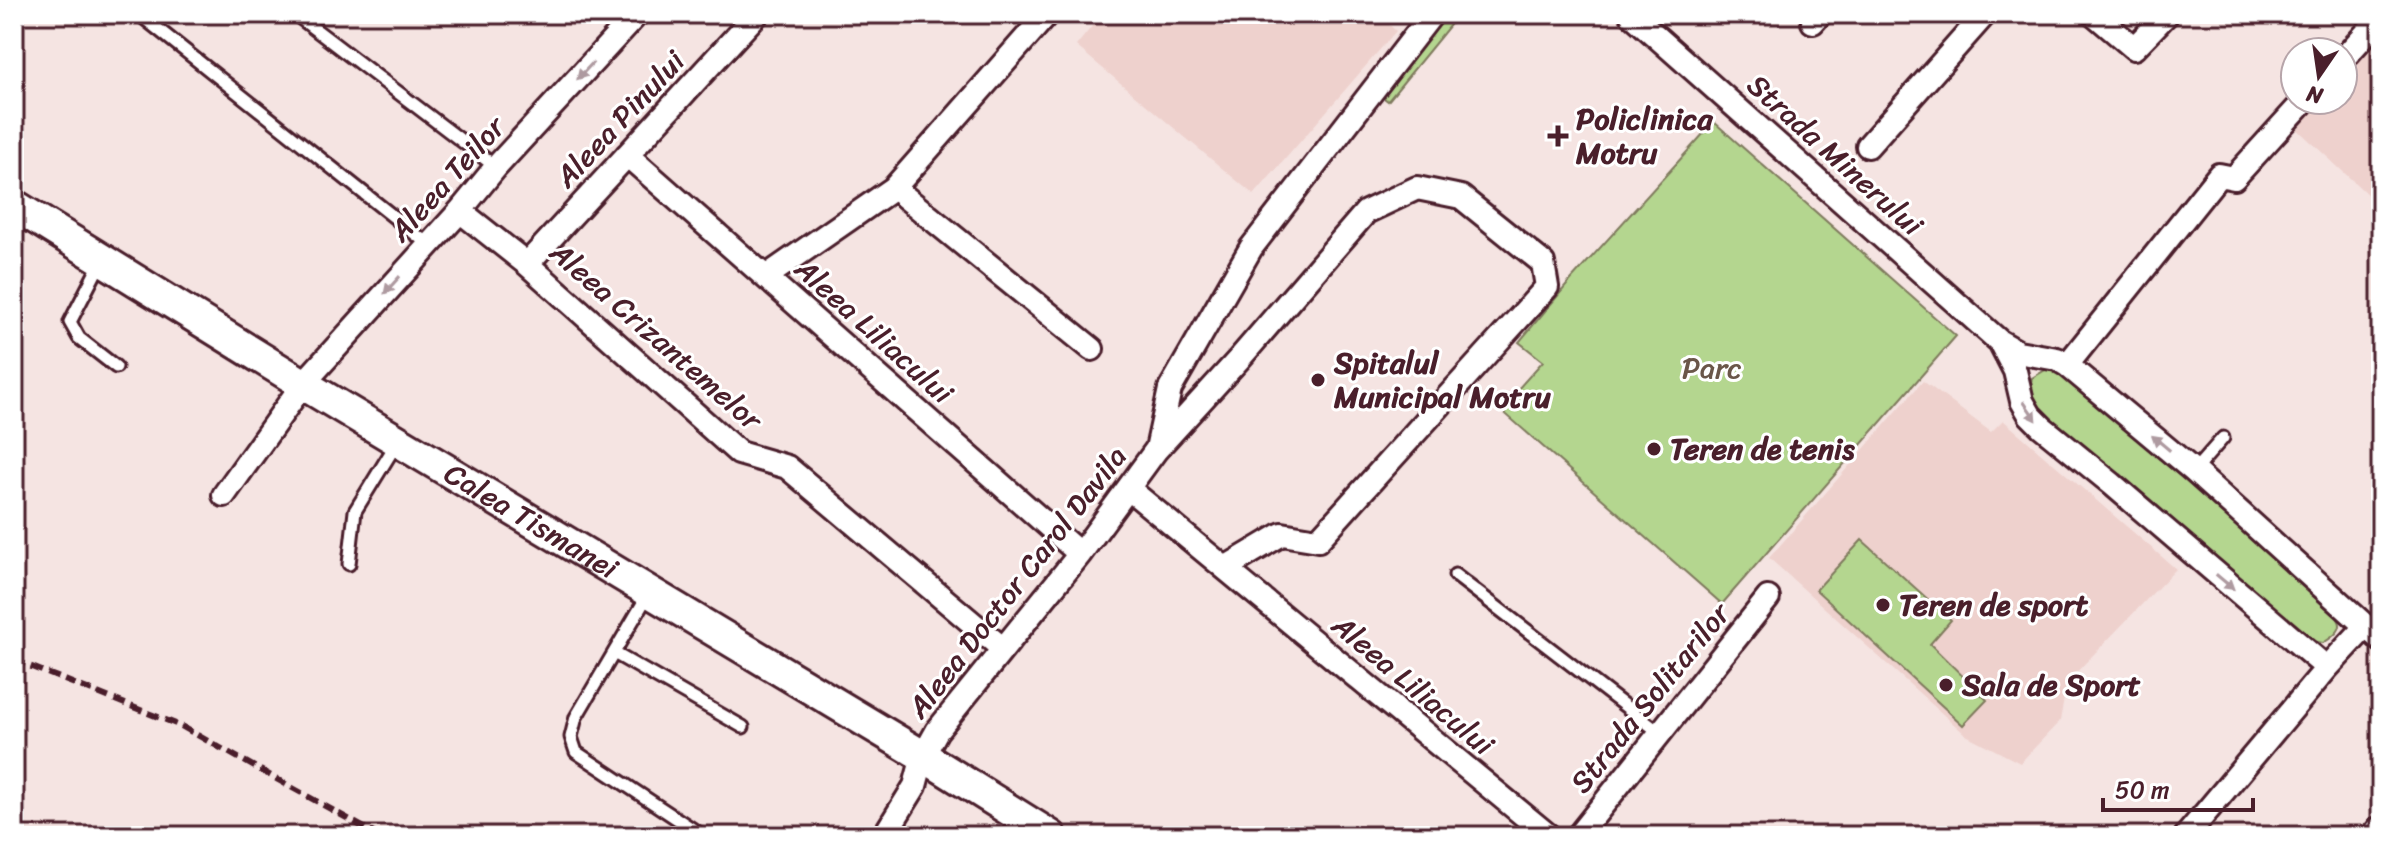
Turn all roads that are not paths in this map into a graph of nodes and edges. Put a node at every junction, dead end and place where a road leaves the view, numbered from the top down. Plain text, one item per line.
1 (139, 14) edge
2 (295, 14) edge
3 (637, 14) edge
4 (757, 14) edge
5 (1047, 14) edge
6 (1432, 14) edge
7 (1985, 14) edge
8 (2094, 14) edge
9 (2167, 14) edge
10 (1639, 17) edge
11 (2381, 17) edge
12 (2359, 41) edge
13 (2290, 116) edge
14 (1868, 146) dead end
15 (627, 155) junction
16 (496, 167) junction
17 (894, 188) junction
18 (14, 205) edge
19 (460, 211) junction
20 (429, 245) junction
21 (102, 259) junction
22 (527, 264) junction
23 (767, 276) junction
24 (1999, 341) junction
25 (1092, 349) dead end
26 (2067, 365) junction
27 (116, 367) dead end
28 (303, 384) junction
29 (2223, 438) dead end
30 (398, 441) junction
31 (1156, 450) junction
32 (2194, 471) junction
33 (1129, 489) junction
34 (224, 495) dead end
35 (1080, 554) junction
36 (349, 564) dead end
37 (1225, 568) junction
38 (1455, 575) dead end
39 (650, 592) junction
40 (1768, 598) dead end
41 (2376, 633) edge
42 (1003, 649) junction
43 (614, 653) junction
44 (2327, 668) junction
45 (743, 727) dead end
46 (1660, 733) junction
47 (923, 756) junction
48 (703, 836) edge
49 (884, 836) edge
50 (1051, 836) edge
51 (1549, 836) edge
52 (1578, 836) edge
53 (2186, 836) edge

1 - 20 lane
2 - 16 lane
3 -> 16 street, Aleea Teilor
4 - 15 street, Aleea Pinului
5 - 17 street
6 - 31 street, Aleea Doctor Carol Davila
7 - 14 street
8 - 9 street
10 - 24 street, Strada Minerului
11 - 12 street
13 - 26 street
15 - 22 street, Aleea Pinului
15 - 23 street, Aleea Liliacului
16 - 19 street, Aleea Teilor
17 - 23 street
17 - 25 street
18 - 21 main road, Calea Tismanei
19 - 20 street, Aleea Teilor
19 - 22 street, Aleea Crizantemelor
20 -> 28 street, Aleea Teilor
21 - 27 lane
21 - 28 main road, Calea Tismanei
22 - 42 street, Aleea Crizantemelor
23 - 35 street, Aleea Liliacului
24 - 26 street, Strada Minerului
24 -> 44 street, Strada Minerului
32 -> 26 street, Strada Minerului
28 - 30 main road, Calea Tismanei
28 - 34 street, Aleea Teilor
29 - 32 lane
30 - 36 lane
30 - 39 main road, Calea Tismanei
31 - 33 street, Aleea Doctor Carol Davila
31 - 37 street, Aleea Doctor Carol Davila
32 - 41 street, Strada Minerului
33 - 35 street, Aleea Doctor Carol Davila
33 - 37 street, Aleea Liliacului
35 - 42 street, Aleea Doctor Carol Davila
37 - 51 street, Aleea Liliacului
38 - 46 lane
39 - 43 lane
39 - 47 main road, Calea Tismanei
40 - 46 street, Strada Solitarilor
41 - 44 street
42 - 47 street, Aleea Doctor Carol Davila
43 - 45 lane
43 - 48 lane
44 - 53 street
46 - 52 street, Strada Solitarilor
47 - 49 street, Aleea Doctor Carol Davila
47 - 50 main road, Calea Tismanei

